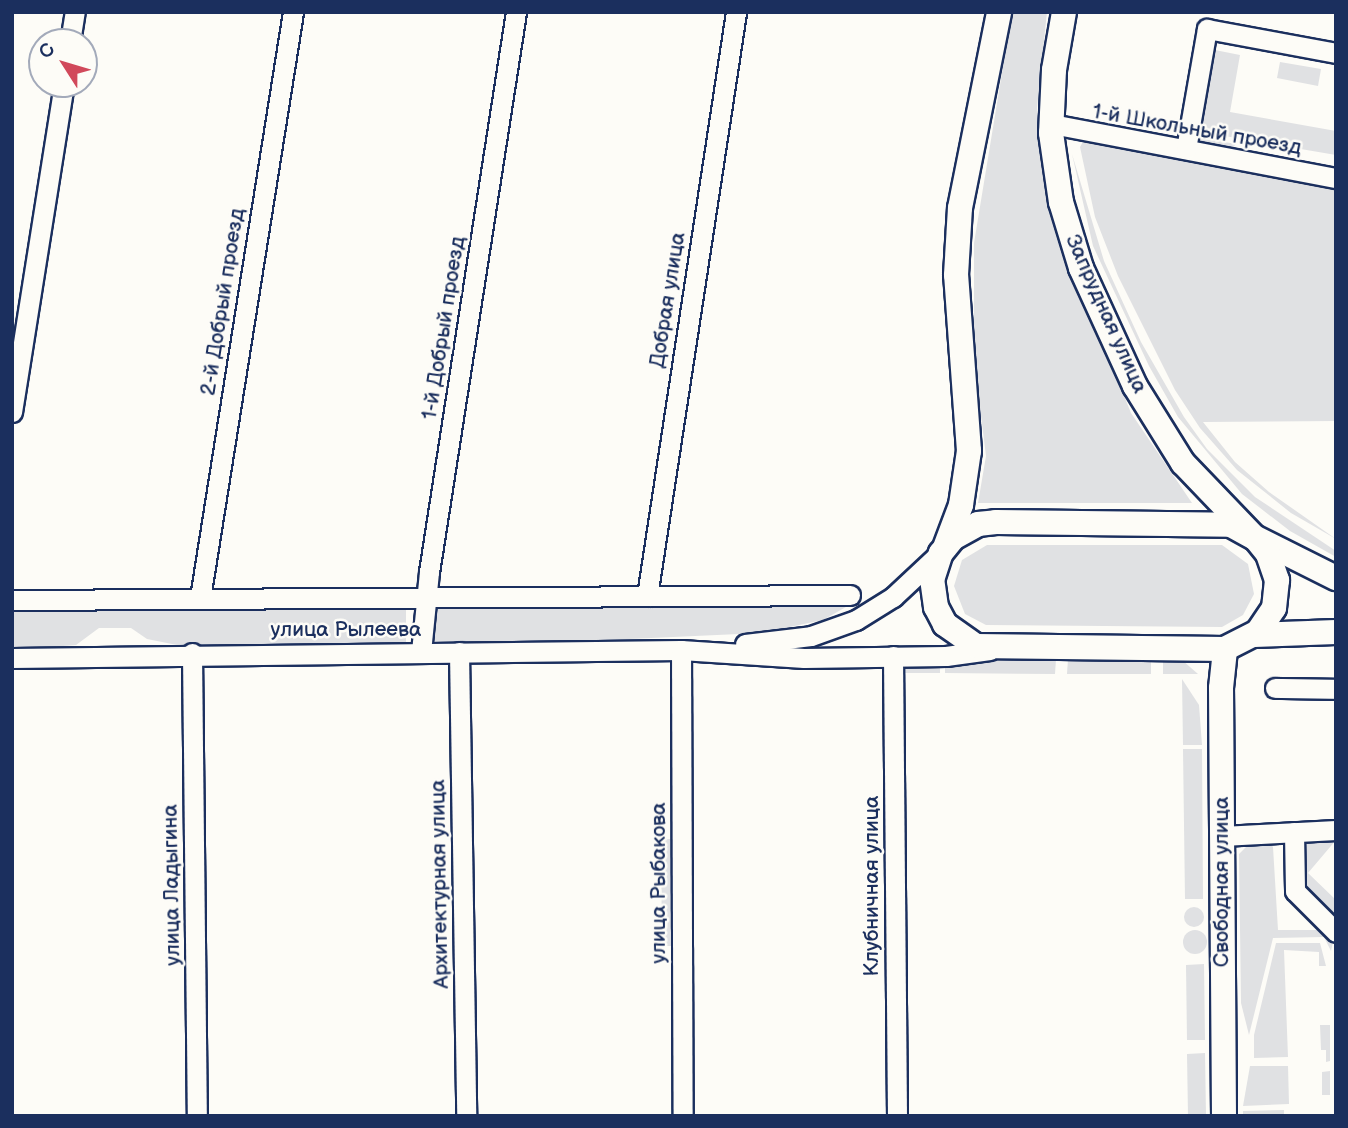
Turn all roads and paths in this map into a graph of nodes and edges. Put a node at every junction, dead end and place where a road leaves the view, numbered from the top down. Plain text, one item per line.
1 (293, 12) edge
2 (516, 12) edge
3 (736, 12) edge
4 (999, 12) edge
5 (1064, 12) edge
6 (1208, 21) edge
7 (1336, 52) edge
8 (62, 98) edge
9 (1052, 124) junction
10 (1186, 149) junction
11 (1336, 178) edge
12 (12, 412) edge
13 (1254, 537) junction
14 (944, 549) junction
15 (1336, 578) edge
16 (850, 595) dead end
17 (647, 596) junction
18 (426, 597) junction
19 (200, 598) junction
20 (12, 600) edge
21 (1336, 632) edge
22 (1254, 635) junction
23 (997, 649) junction
24 (1225, 649) junction
25 (681, 650) junction
26 (421, 652) junction
27 (458, 652) junction
28 (192, 653) junction
29 (893, 656) junction
30 (12, 657) edge
31 (1275, 688) dead end
32 (1336, 689) edge
33 (1336, 830) edge
34 (1294, 832) junction
35 (1222, 836) junction
36 (1336, 932) edge
37 (197, 1116) edge
38 (466, 1116) edge
39 (683, 1116) edge
40 (897, 1116) edge
41 (1224, 1116) edge

1 - 19 street, 2-й Добрый проезд
2 - 18 street, 1-й Добрый проезд
3 - 17 street, Добрая улица
4 - 14 main road
5 - 9 main road, Запрудная улица
6 - 7 street
6 - 10 street
8 - 12 street
9 - 10 street, 1-й Школьный проезд
9 - 13 main road, Запрудная улица
10 - 11 street, 1-й Школьный проезд
13 - 14 main road
13 - 15 main road
13 - 22 main road
14 - 23 main road
14 - 25 street, улица Рылеева
16 - 17 street
17 - 18 street
18 - 19 street
18 - 26 street, 1-й Добрый проезд
19 - 20 street
21 - 22 main road
22 - 24 main road
23 - 24 main road
23 - 29 street, улица Рылеева
24 - 35 main road, Свободная улица
25 - 27 street, улица Рылеева
25 - 29 street, улица Рылеева
25 - 39 street, улица Рыбакова
26 - 27 street, улица Рылеева
26 - 28 street, улица Рылеева
27 - 38 street, Архитектурная улица
28 - 30 street, улица Рылеева
28 - 37 street, улица Ладыгина
29 - 40 street, Клубничная улица
31 - 32 street
33 - 34 street
34 - 35 street
34 - 36 street
35 - 41 main road, Свободная улица

